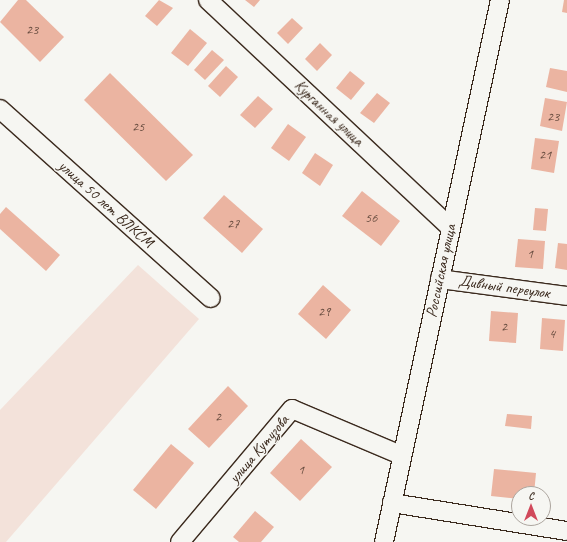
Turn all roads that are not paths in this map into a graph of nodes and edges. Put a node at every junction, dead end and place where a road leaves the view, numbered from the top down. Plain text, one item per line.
1 (208, 0) edge
2 (500, 0) edge
3 (0, 109) edge
4 (450, 226) junction
5 (440, 279) junction
6 (567, 296) edge
7 (211, 298) dead end
8 (402, 455) junction
9 (392, 503) junction
10 (557, 534) edge
11 (180, 542) edge
12 (384, 542) edge

1 - 4 street, Курганная улица
2 - 4 street, Российская улица
3 - 7 street, улица 50 лет ВЛКСМ
4 - 5 street, Российская улица
5 - 6 street, Дивный переулок
5 - 8 street, Российская улица
8 - 9 street, Российская улица
8 - 11 street, улица Кутузова
9 - 10 street
9 - 12 street, Российская улица

